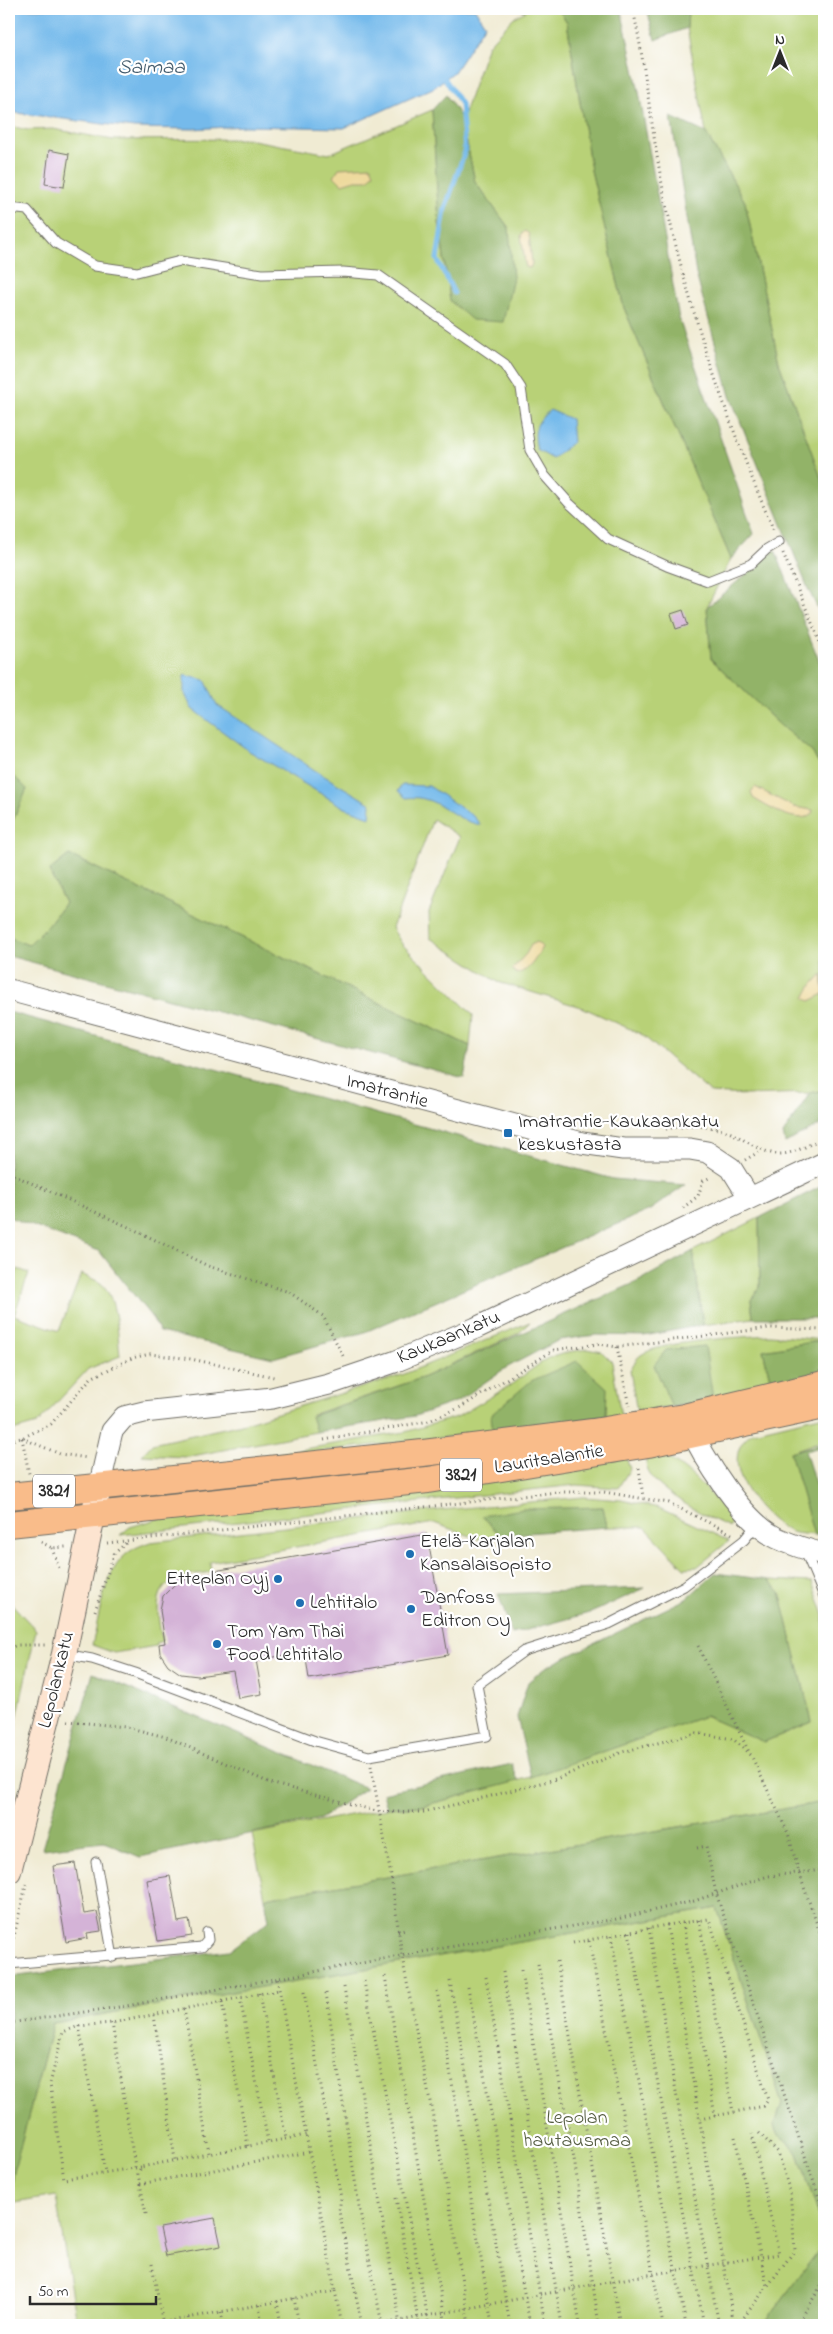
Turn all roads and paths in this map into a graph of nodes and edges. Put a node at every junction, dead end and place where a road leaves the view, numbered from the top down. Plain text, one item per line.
1 (633, 9) edge
2 (9, 208) edge
3 (779, 542) junction
4 (824, 652) edge
5 (9, 990) edge
6 (824, 1137) edge
7 (824, 1163) edge
8 (731, 1168) junction
9 (9, 1173) edge
10 (750, 1197) junction
11 (674, 1213) dead end
12 (824, 1330) edge
13 (617, 1347) junction
14 (351, 1356) dead end
15 (344, 1358) junction
16 (335, 1361) dead end
17 (281, 1375) dead end
18 (824, 1384) edge
19 (824, 1406) edge
20 (630, 1410) dead end
21 (688, 1425) junction
22 (9, 1431) edge
23 (22, 1438) junction
24 (10, 1440) edge
25 (317, 1441) dead end
26 (105, 1460) junction
27 (638, 1468) dead end
28 (99, 1488) junction
29 (9, 1496) edge
30 (642, 1497) junction
31 (93, 1516) junction
32 (758, 1523) junction
33 (9, 1524) edge
34 (744, 1540) junction
35 (39, 1541) dead end
36 (88, 1546) junction
37 (804, 1549) junction
38 (824, 1554) edge
39 (824, 1596) edge
40 (698, 1646) dead end
41 (9, 1648) edge
42 (55, 1650) junction
43 (48, 1717) junction
44 (751, 1755) junction
45 (369, 1756) junction
46 (380, 1812) junction
47 (14, 1829) edge
48 (697, 1848) dead end
49 (96, 1862) dead end
50 (824, 1870) edge
51 (9, 1871) edge
52 (799, 1873) junction
53 (716, 1893) junction
54 (699, 1920) junction
55 (684, 1923) junction
56 (667, 1925) junction
57 (649, 1928) junction
58 (405, 1929) dead end
59 (398, 1931) junction
60 (207, 1932) dead end
61 (629, 1932) junction
62 (611, 1936) junction
63 (589, 1941) junction
64 (573, 1943) dead end
65 (824, 1944) edge
66 (402, 1956) junction
67 (114, 1957) junction
68 (557, 1961) dead end
69 (9, 1964) edge
70 (538, 1964) dead end
71 (521, 1970) dead end
72 (503, 1972) dead end
73 (385, 1976) dead end
74 (486, 1977) dead end
75 (277, 1978) junction
76 (364, 1981) dead end
77 (450, 1981) dead end
78 (344, 1987) dead end
79 (468, 1987) dead end
80 (279, 1990) junction
81 (437, 1991) dead end
82 (304, 1992) dead end
83 (326, 1993) dead end
84 (260, 1994) junction
85 (240, 1998) junction
86 (222, 2002) junction
87 (184, 2009) junction
88 (154, 2015) junction
89 (112, 2022) junction
90 (9, 2023) edge
91 (79, 2026) junction
92 (733, 2112) junction
93 (715, 2116) junction
94 (700, 2119) junction
95 (759, 2133) dead end
96 (752, 2134) dead end
97 (306, 2135) junction
98 (735, 2137) dead end
99 (286, 2139) junction
100 (268, 2142) junction
101 (248, 2146) junction
102 (309, 2152) junction
103 (210, 2153) junction
104 (175, 2160) junction
105 (141, 2166) junction
106 (136, 2167) junction
107 (105, 2172) junction
108 (140, 2184) junction
109 (396, 2198) dead end
110 (824, 2212) edge
111 (146, 2214) dead end
112 (761, 2257) junction
113 (725, 2263) junction
114 (152, 2264) dead end
115 (707, 2265) junction
116 (693, 2268) junction
117 (677, 2270) junction
118 (654, 2274) junction
119 (824, 2280) edge
120 (613, 2281) junction
121 (593, 2285) junction
122 (767, 2286) junction
123 (574, 2288) junction
124 (335, 2291) junction
125 (557, 2291) junction
126 (540, 2294) junction
127 (526, 2297) junction
128 (294, 2298) junction
129 (507, 2301) junction
130 (277, 2302) junction
131 (489, 2304) junction
132 (259, 2305) junction
133 (466, 2308) junction
134 (221, 2312) junction
135 (444, 2312) junction
136 (427, 2315) junction
137 (417, 2317) junction
138 (188, 2318) junction
139 (400, 2323) edge
140 (163, 2324) edge
141 (149, 2325) edge
142 (190, 2325) edge
143 (224, 2325) edge
144 (262, 2325) edge
145 (281, 2325) edge
146 (299, 2325) edge
147 (342, 2325) edge
148 (362, 2325) edge
149 (381, 2325) edge
150 (419, 2325) edge
151 (429, 2325) edge
152 (446, 2325) edge
153 (469, 2325) edge
154 (492, 2325) edge
155 (510, 2325) edge
156 (530, 2325) edge
157 (545, 2325) edge
158 (562, 2325) edge
159 (580, 2325) edge
160 (599, 2325) edge
161 (620, 2325) edge
162 (663, 2325) edge
163 (686, 2325) edge
164 (704, 2325) edge
165 (719, 2325) edge
166 (736, 2325) edge
167 (797, 2325) edge

1 - 3 path
2 - 3 lane
3 - 4 path
5 - 8 street, Imatrantie
6 - 8 path
7 - 10 street, Kaukaankatu
8 - 10 street, Imatrantie
8 - 11 path
9 - 15 path
10 - 26 street, Kaukaankatu
12 - 13 path
13 - 20 path
13 - 25 path
14 - 15 path
15 - 16 path
17 - 23 path
18 - 21 main road, Lauritsalantie / 3821
19 - 21 main road, Lauritsalantie / 3821
21 - 28 main road, Lauritsalantie / 3821
21 - 31 main road, Lauritsalantie / 3821
21 - 32 street
22 - 24 path
23 - 24 path
23 - 26 path
26 - 28 street, Kaukaankatu
27 - 30 path
28 - 29 main road, 3821
28 - 31 main road, Lepolankatu
30 - 34 path
30 - 36 path
31 - 33 main road, 3821
31 - 36 main road, Lepolankatu
32 - 34 lane
32 - 37 street
34 - 45 lane
35 - 36 path
36 - 42 main road, Lepolankatu
37 - 38 street
37 - 39 lane
40 - 44 path
41 - 42 path
42 - 43 main road, Lepolankatu
42 - 45 lane
43 - 46 path
43 - 47 main road, Lepolankatu
44 - 46 path
44 - 52 path
45 - 46 path
46 - 59 path
47 - 51 main road, Lepolankatu
48 - 53 path
49 - 67 lane
50 - 52 path
52 - 53 path
52 - 65 path
53 - 66 path
53 - 110 path
54 - 55 path
54 - 92 path
54 - 92 path
55 - 56 path
55 - 93 path
56 - 57 path
56 - 94 path
57 - 61 path
57 - 115 path
58 - 59 path
59 - 66 path
60 - 67 lane
61 - 62 path
61 - 116 path
62 - 63 path
62 - 117 path
63 - 64 path
63 - 118 path
66 - 75 path
66 - 133 path
67 - 69 lane
68 - 120 path
70 - 121 path
71 - 123 path
72 - 125 path
73 - 135 path
74 - 126 path
75 - 80 path
75 - 90 path
76 - 136 path
77 - 129 path
78 - 139 path
79 - 127 path
80 - 84 path
80 - 97 path
81 - 131 path
82 - 148 path
83 - 149 path
84 - 85 path
84 - 99 path
85 - 86 path
85 - 100 path
86 - 87 path
86 - 101 path
87 - 88 path
87 - 103 path
88 - 89 path
88 - 104 path
89 - 91 path
89 - 106 path
91 - 107 path
91 - 107 path
92 - 93 path
93 - 94 path
94 - 113 path
95 - 122 path
96 - 112 path
97 - 99 path
97 - 102 path
98 - 112 path
99 - 100 path
100 - 101 path
101 - 103 path
102 - 108 path
102 - 124 path
103 - 104 path
104 - 105 path
105 - 106 path
105 - 108 path
106 - 107 path
108 - 111 path
109 - 137 path
112 - 113 path
112 - 122 path
113 - 115 path
113 - 166 path
114 - 140 path
115 - 116 path
115 - 165 path
116 - 117 path
116 - 164 path
117 - 118 path
117 - 163 path
118 - 120 path
118 - 162 path
119 - 167 path
120 - 121 path
120 - 161 path
121 - 123 path
121 - 160 path
122 - 166 path
123 - 125 path
123 - 159 path
124 - 128 path
124 - 147 path
125 - 126 path
125 - 158 path
126 - 127 path
126 - 157 path
127 - 129 path
127 - 156 path
128 - 130 path
128 - 146 path
129 - 131 path
129 - 155 path
130 - 132 path
130 - 145 path
131 - 133 path
131 - 154 path
132 - 134 path
132 - 144 path
133 - 135 path
133 - 153 path
134 - 138 path
134 - 143 path
135 - 136 path
135 - 152 path
136 - 137 path
136 - 151 path
137 - 139 path
137 - 150 path
138 - 140 path
138 - 142 path
139 - 149 path
140 - 141 path

